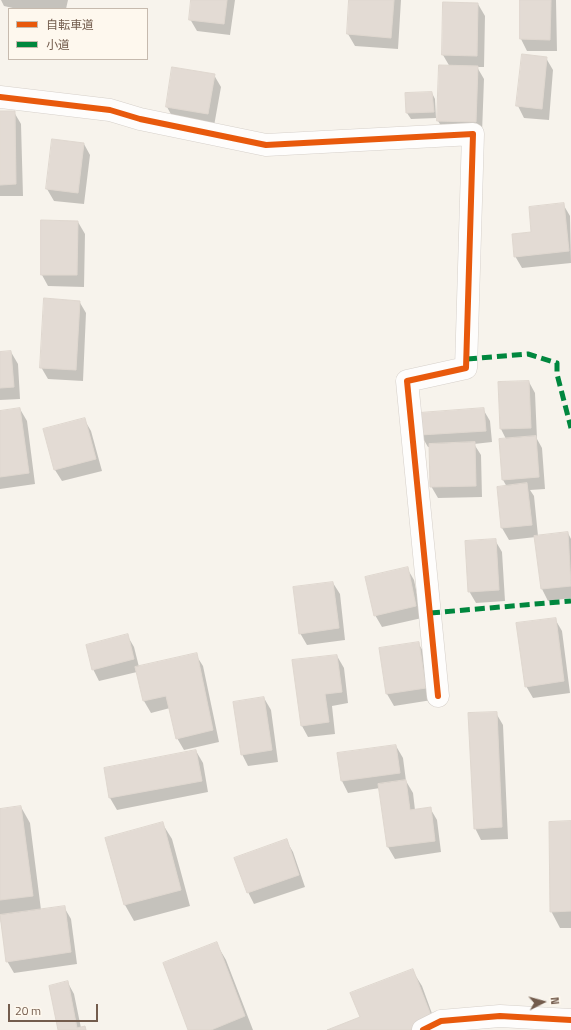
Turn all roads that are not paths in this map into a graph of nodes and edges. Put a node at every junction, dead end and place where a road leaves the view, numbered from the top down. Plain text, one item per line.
1 (0, 97) edge
2 (438, 696) dead end
3 (571, 1020) edge
4 (423, 1030) edge

1 - 2 street
3 - 4 street

